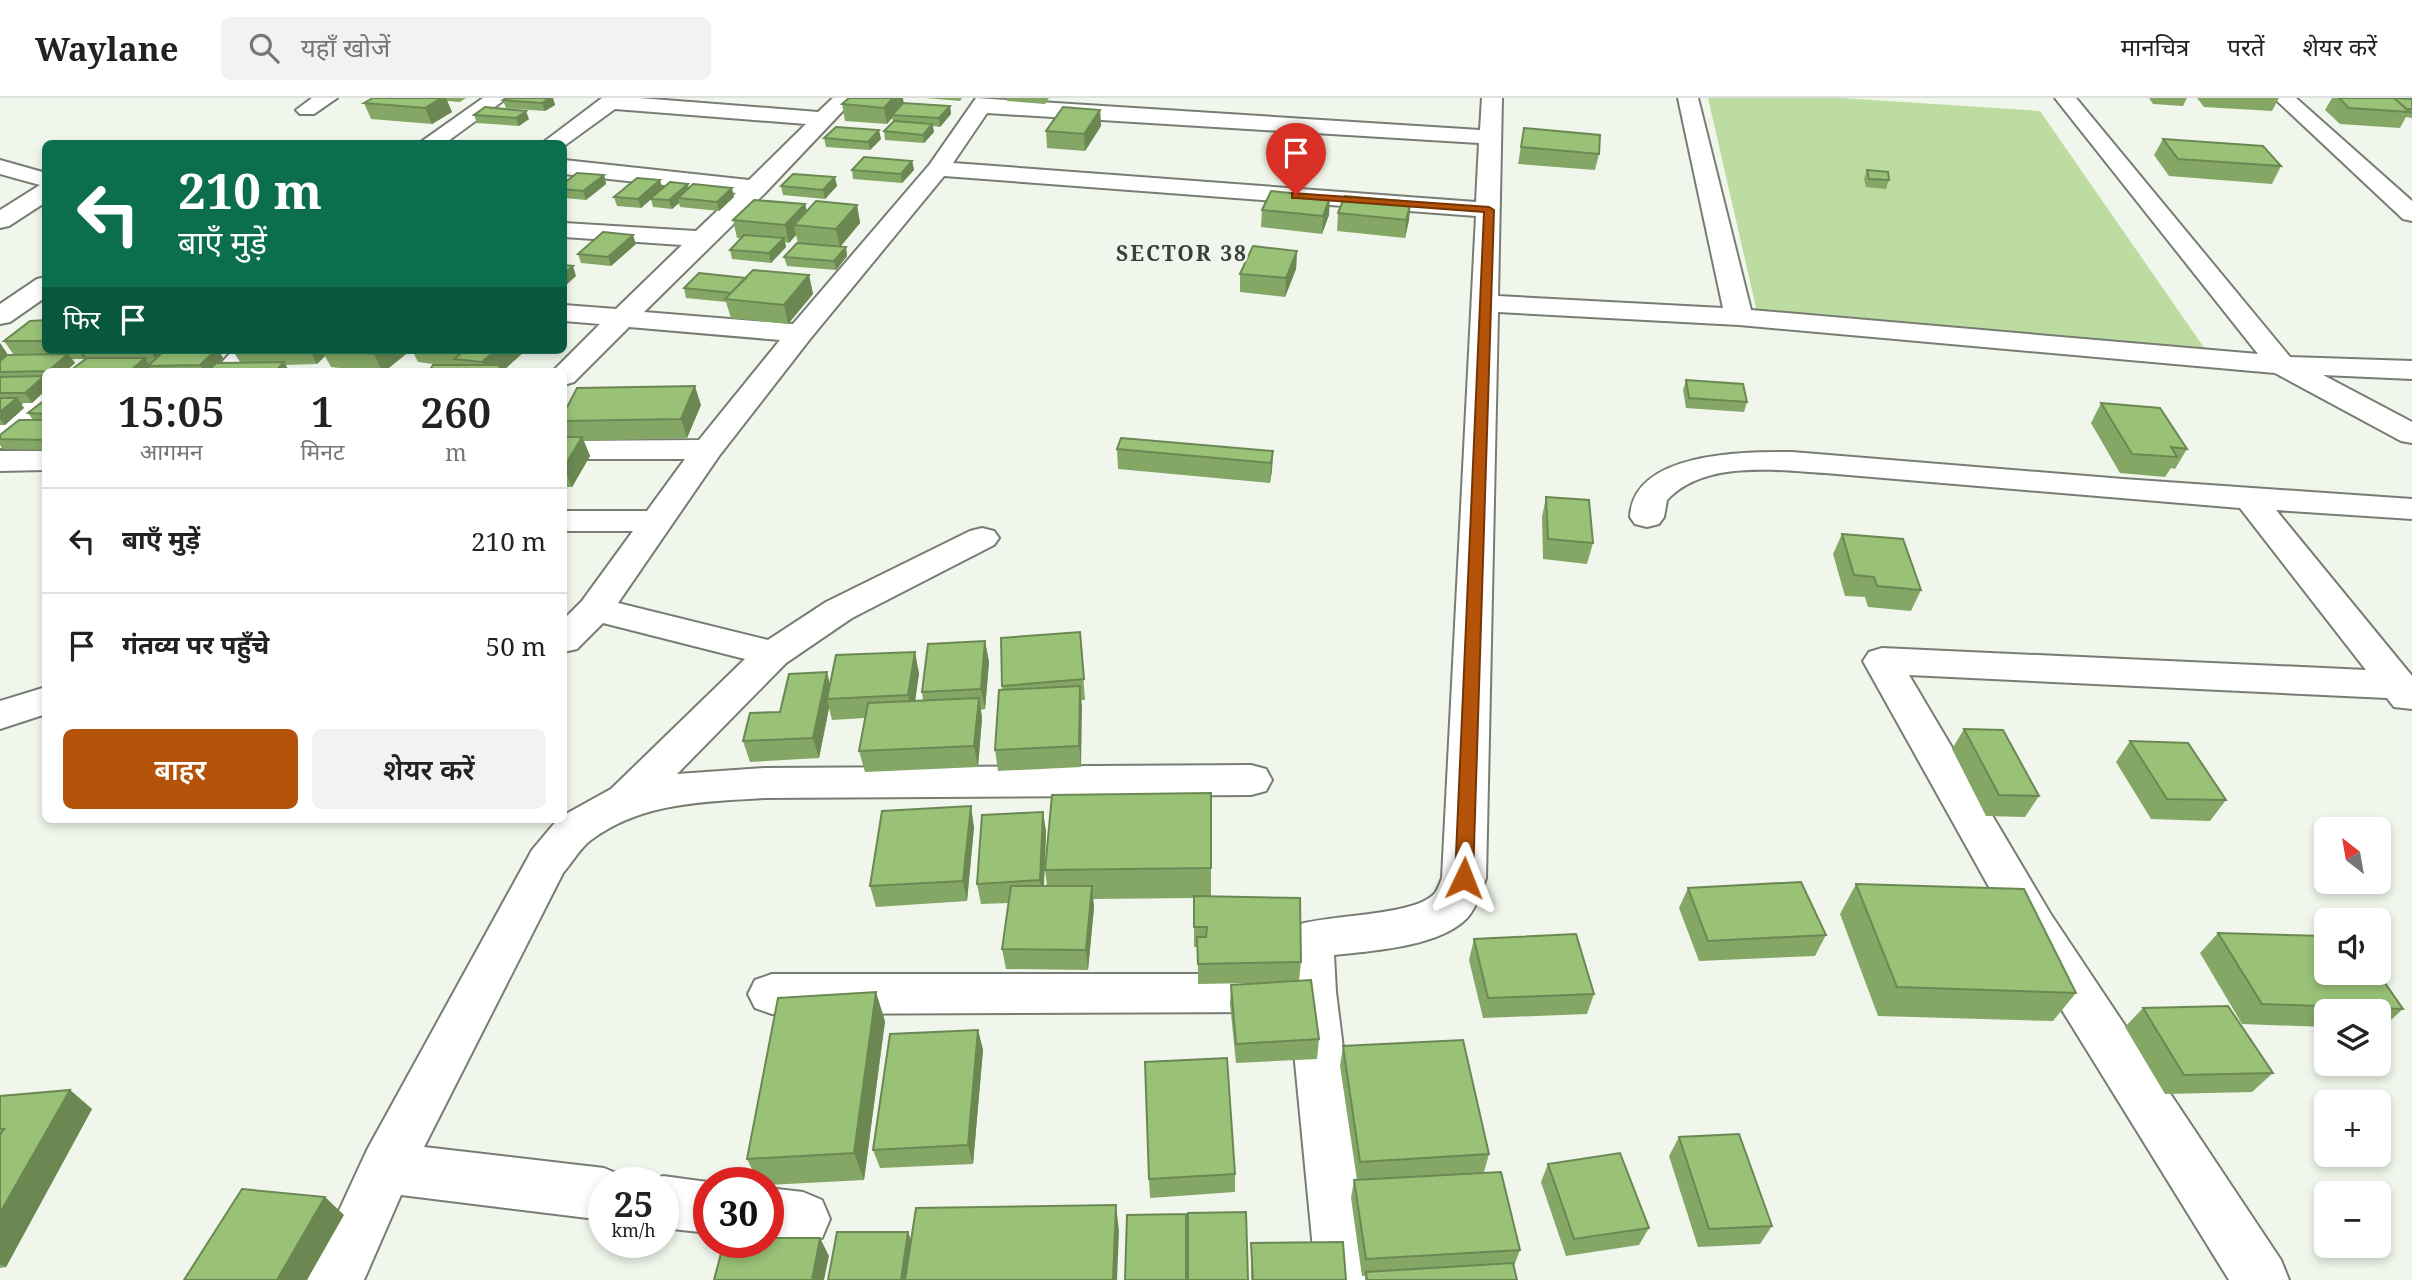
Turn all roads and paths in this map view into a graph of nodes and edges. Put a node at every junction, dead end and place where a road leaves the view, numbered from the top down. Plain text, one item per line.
1 (327, 98) edge
2 (497, 98) edge
3 (845, 98) edge
4 (1492, 98) edge
5 (1688, 98) edge
6 (2065, 98) edge
7 (2284, 98) edge
8 (614, 100) edge
9 (984, 102) edge
10 (307, 110) dead end
11 (821, 119) junction
12 (1491, 137) junction
13 (435, 140) edge
14 (558, 140) edge
15 (0, 167) edge
16 (567, 167) edge
17 (938, 169) junction
18 (42, 179) edge
19 (757, 188) junction
20 (42, 194) edge
21 (1489, 210) junction
22 (2412, 214) edge
23 (0, 221) edge
24 (567, 230) edge
25 (703, 239) junction
26 (42, 288) edge
27 (1486, 303) junction
28 (567, 313) edge
29 (0, 316) edge
30 (1739, 317) junction
31 (624, 318) junction
32 (800, 333) junction
33 (245, 354) edge
34 (2282, 365) junction
35 (231, 368) edge
36 (2412, 370) edge
37 (567, 373) edge
38 (42, 402) edge
39 (2412, 434) edge
40 (0, 439) edge
41 (708, 449) junction
42 (567, 450) edge
43 (42, 460) edge
44 (0, 461) edge
45 (2250, 499) junction
46 (2412, 509) edge
47 (1647, 517) dead end
48 (567, 521) edge
49 (657, 521) junction
50 (982, 538) dead end
51 (596, 609) junction
52 (567, 637) edge
53 (773, 654) junction
54 (2405, 693) edge
55 (42, 701) edge
56 (0, 715) edge
57 (1251, 780) dead end
58 (626, 800) junction
59 (1312, 992) junction
60 (772, 994) dead end
61 (386, 1168) junction
62 (588, 1193) edge
63 (335, 1280) edge
64 (1344, 1280) edge
65 (2260, 1280) edge

1 - 10 street
2 - 13 street
3 - 11 street
4 - 12 street
5 - 30 street
6 - 34 street
7 - 22 street
8 - 11 street
8 - 14 street
9 - 12 street
9 - 17 street
11 - 19 street
12 - 21 street
15 - 18 street
16 - 19 street
17 - 21 street
17 - 32 street
19 - 25 street
20 - 23 street
21 - 27 street
24 - 25 street
25 - 31 street
26 - 29 street
27 - 30 street
27 - 59 street
28 - 31 street
30 - 34 street
31 - 32 street
31 - 37 street
32 - 41 street
33 - 35 street
34 - 36 street
34 - 39 street
38 - 40 street
41 - 42 street
41 - 49 street
43 - 44 street
45 - 46 street
45 - 47 street
45 - 54 street
48 - 49 street
49 - 51 street
50 - 53 street
51 - 52 street
51 - 53 street
53 - 58 street
54 - 65 street
55 - 56 street
57 - 58 street
58 - 61 street
59 - 60 street
59 - 64 street
61 - 62 street
61 - 63 street

